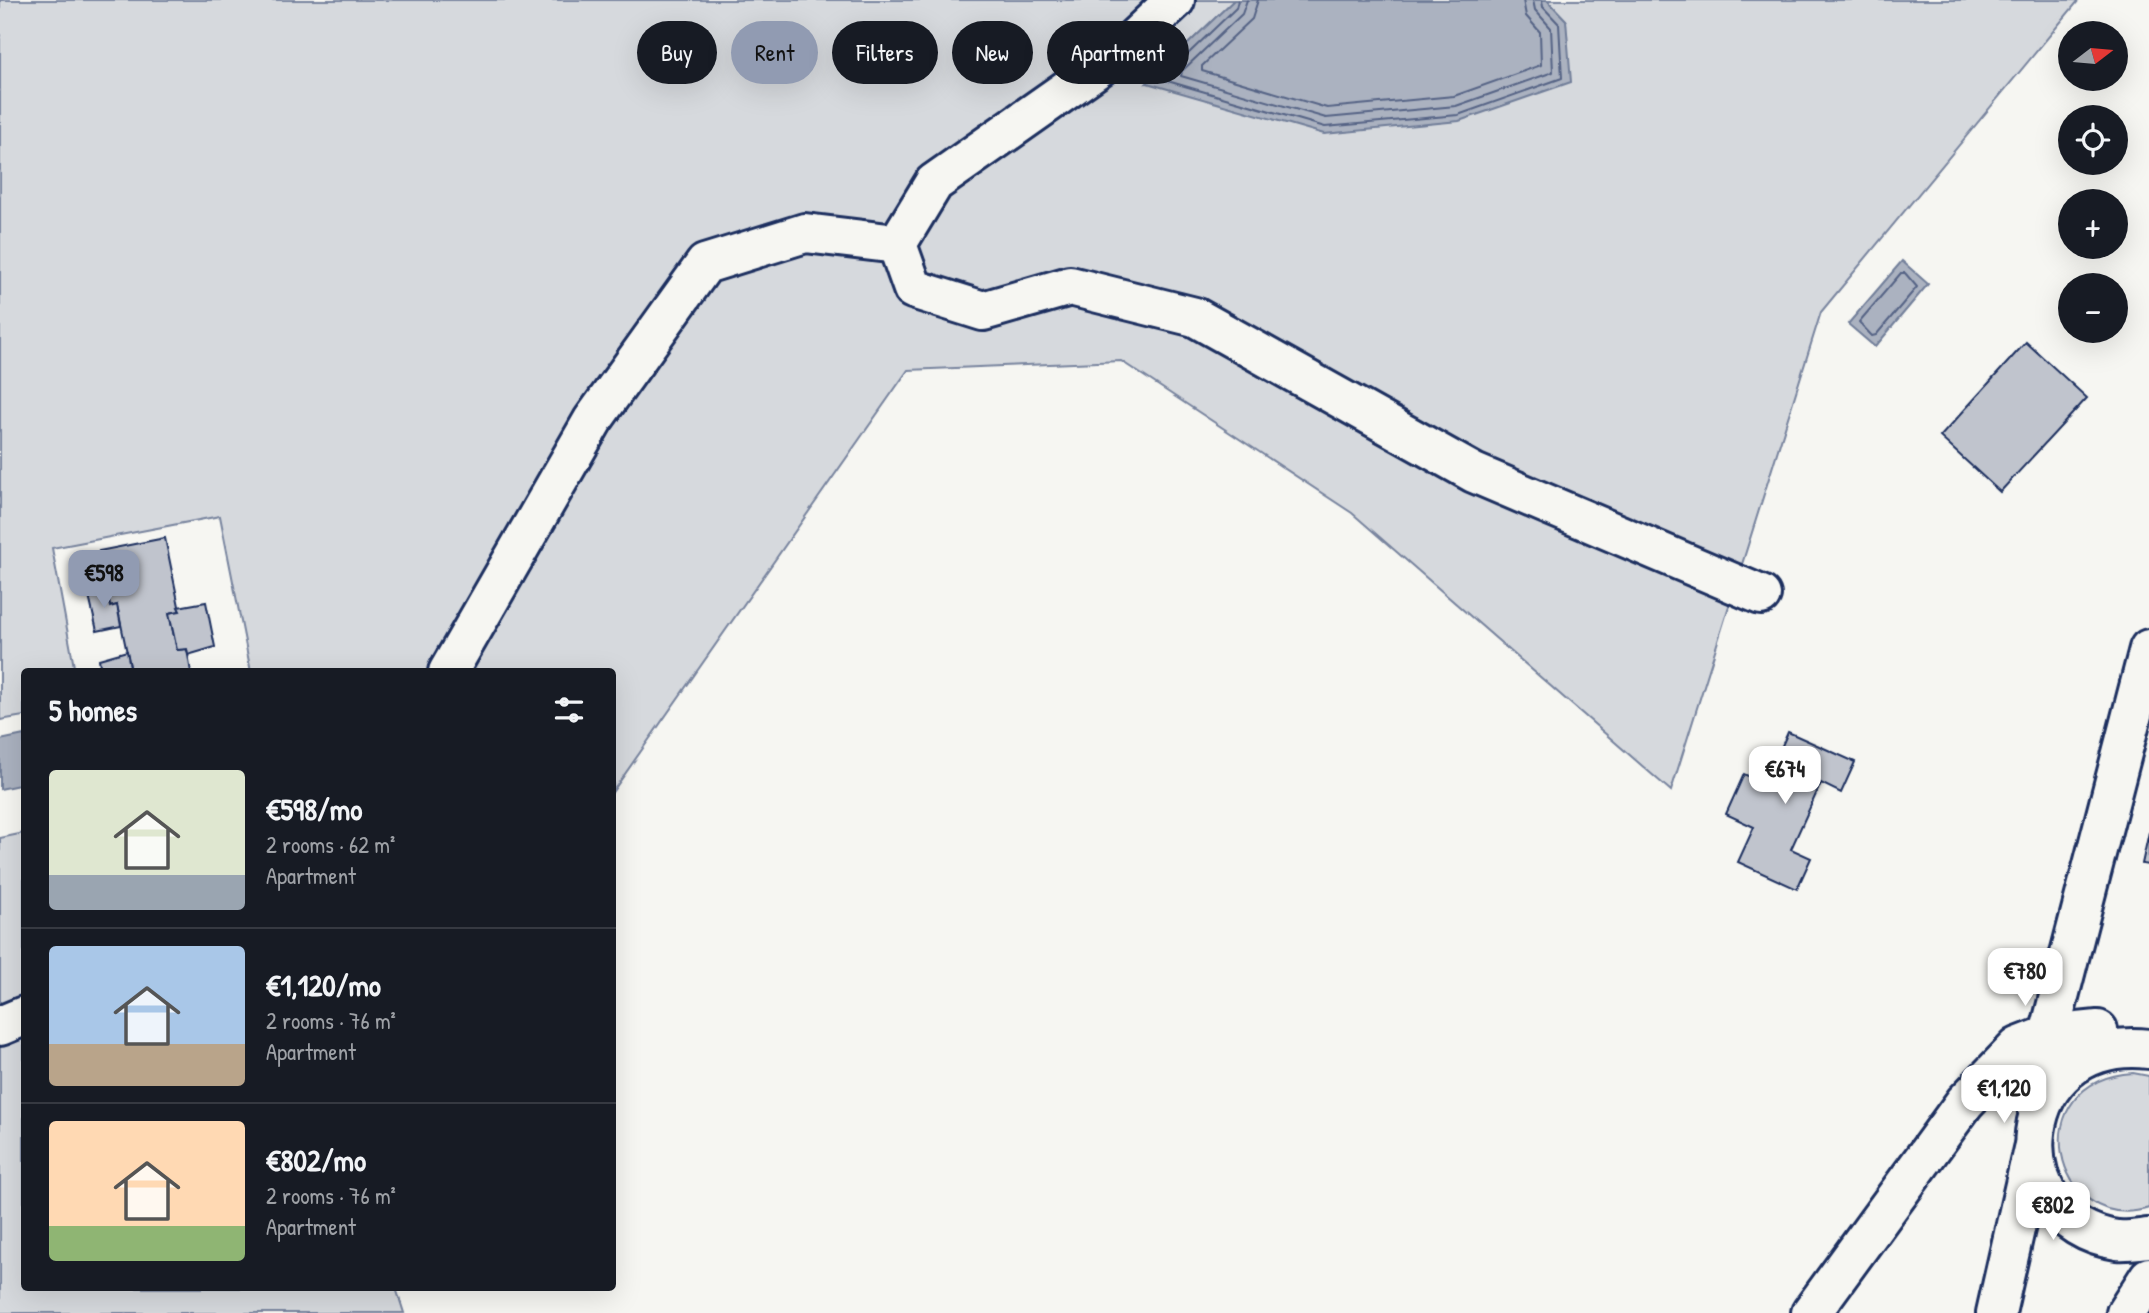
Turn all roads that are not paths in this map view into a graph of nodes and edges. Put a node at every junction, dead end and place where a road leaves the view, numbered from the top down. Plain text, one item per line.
1 (1175, 0) edge
2 (897, 244) junction
3 (1761, 595) dead end
4 (2149, 649) edge
5 (450, 668) edge
6 (2078, 917) junction
7 (21, 1017) edge
8 (0, 1026) edge
9 (2049, 1035) junction
10 (2123, 1042) edge
11 (2036, 1130) junction
12 (2149, 1238) edge
13 (2149, 1277) edge
14 (1811, 1313) edge
15 (1996, 1313) edge
16 (2126, 1313) edge

1 - 2 street
2 - 3 street
2 - 5 street
4 - 6 street
6 - 9 street
6 - 10 street
7 - 8 street
9 - 10 street
9 - 11 street
9 - 14 street
10 - 11 street
11 - 12 street
11 - 15 street
13 - 16 street

